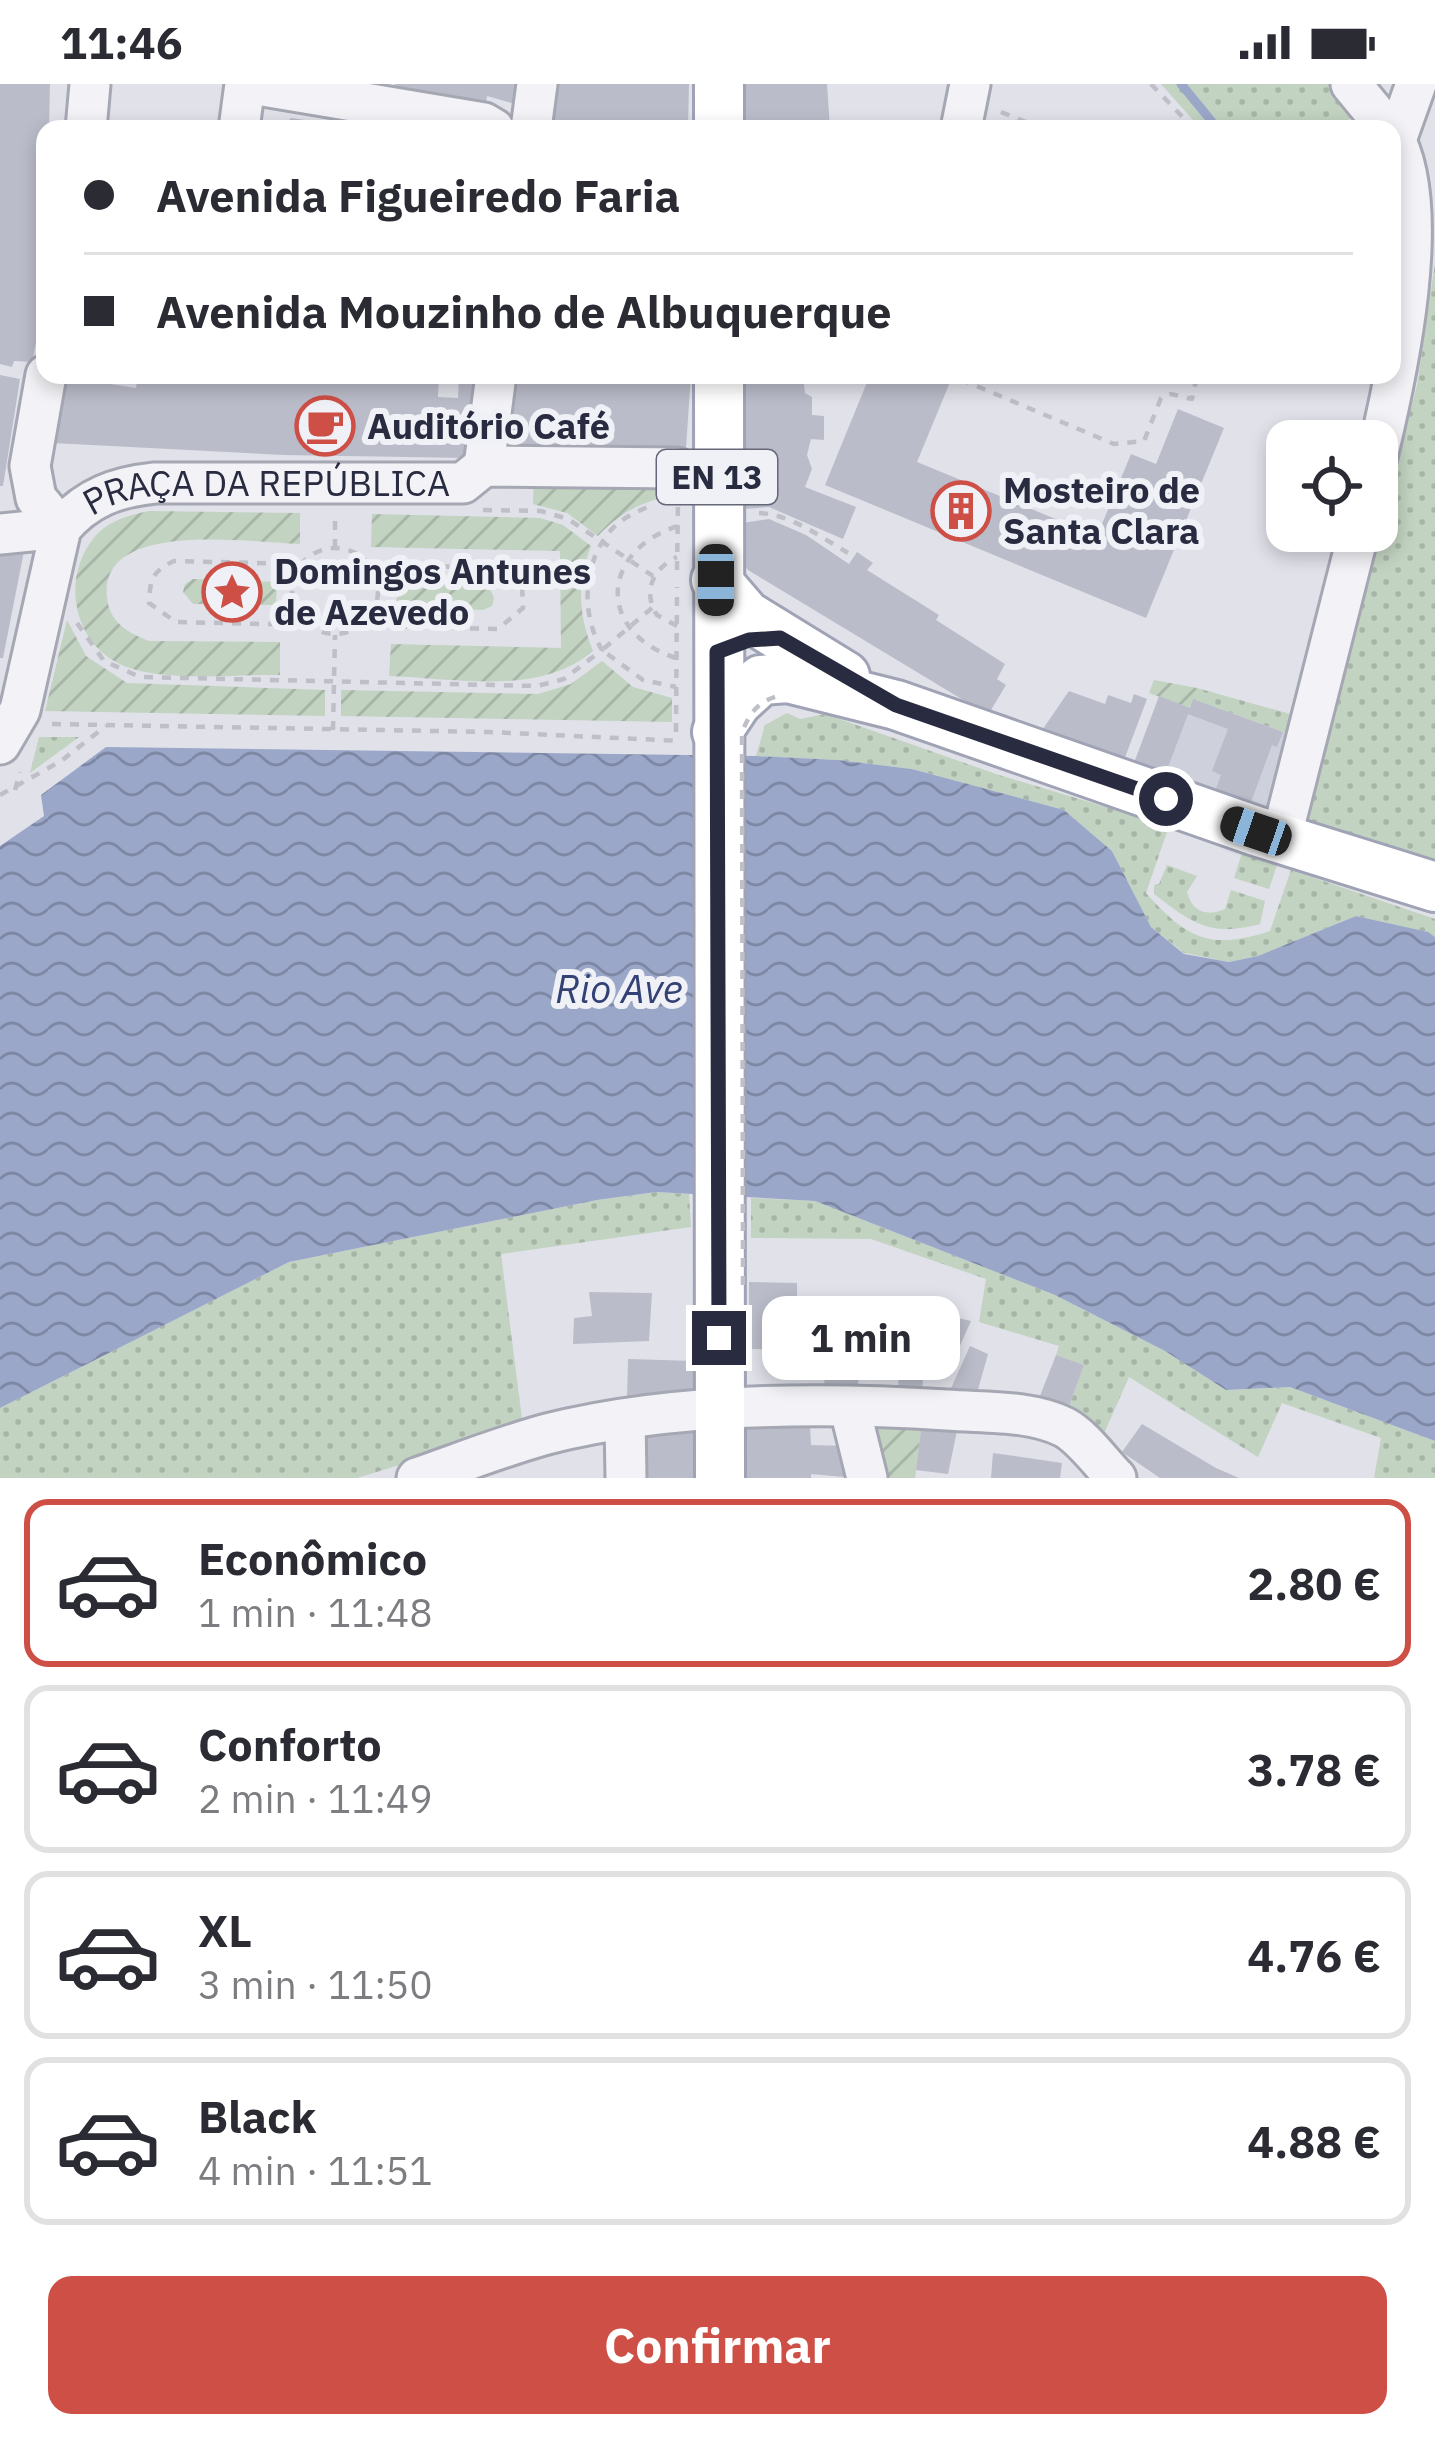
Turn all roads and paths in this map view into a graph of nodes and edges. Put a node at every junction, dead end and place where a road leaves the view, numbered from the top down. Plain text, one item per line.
1 (91, 84) edge
2 (537, 84) edge
3 (719, 84) edge
4 (970, 84) edge
5 (1150, 84) edge
6 (1351, 84) edge
7 (1416, 84) edge
8 (262, 86) edge
9 (1005, 114) dead end
10 (87, 120) edge
11 (244, 120) edge
12 (466, 120) edge
13 (532, 120) edge
14 (719, 120) edge
15 (963, 120) edge
16 (1020, 120) edge
17 (1185, 120) edge
18 (1381, 120) edge
19 (1399, 120) edge
20 (1401, 166) edge
21 (1401, 330) edge
22 (45, 384) edge
23 (495, 384) edge
24 (716, 384) edge
25 (972, 384) edge
26 (1195, 384) edge
27 (1395, 384) edge
28 (1386, 420) edge
29 (484, 466) junction
30 (687, 502) junction
31 (655, 504) dead end
32 (335, 508) dead end
33 (473, 510) dead end
34 (61, 528) junction
35 (0, 534) edge
36 (601, 544) junction
37 (334, 548) junction
38 (1354, 552) edge
39 (848, 553) dead end
40 (627, 560) junction
41 (369, 563) junction
42 (302, 564) junction
43 (687, 574) junction
44 (653, 576) junction
45 (652, 608) junction
46 (75, 619) dead end
47 (308, 625) junction
48 (362, 626) junction
49 (677, 626) junction
50 (628, 628) junction
51 (334, 635) junction
52 (602, 650) junction
53 (697, 656) junction
54 (776, 670) junction
55 (334, 681) junction
56 (676, 686) junction
57 (106, 726) junction
58 (333, 730) junction
59 (8, 733) edge
60 (699, 740) junction
61 (0, 795) edge
62 (1281, 839) junction
63 (1434, 887) edge
64 (743, 1285) dead end
65 (850, 1409) junction
66 (710, 1411) junction
67 (625, 1420) junction
68 (1066, 1428) junction
69 (442, 1474) edge
70 (626, 1478) edge
71 (720, 1478) edge
72 (867, 1478) edge
73 (1116, 1478) edge
74 (1145, 1478) edge

1 - 10 street
2 - 13 street
3 - 14 main road
4 - 15 street
5 - 17 path
6 - 18 street
7 - 19 street
8 - 11 street
8 - 12 street
9 - 16 path
20 - 21 street
22 - 34 street
23 - 29 street
24 - 30 main road, EN 13
25 - 26 path
27 - 28 street
29 - 30 street, PRAÇA DA REPÚBLICA
29 - 34 street, PRAÇA DA REPÚBLICA
30 - 39 path
30 - 40 path
30 - 43 main road, EN 13
30 - 43 path
31 - 36 path
32 - 37 path
33 - 36 path
34 - 35 street
34 - 59 street, PRAÇA DA REPÚBLICA
36 - 40 path
36 - 52 path
37 - 41 path
37 - 42 path
38 - 62 street
40 - 44 path
40 - 50 path
41 - 48 path
41 - 48 path
42 - 47 path
42 - 47 path
43 - 44 path
43 - 49 path
43 - 53 main road, EN 13
43 - 54 main road
44 - 45 path
45 - 49 path
45 - 50 path
46 - 55 path
47 - 51 path
48 - 51 path
49 - 53 path
50 - 52 path
50 - 53 path
51 - 55 path
52 - 55 path
52 - 56 path
53 - 54 main road
53 - 56 path
53 - 60 main road, EN 13
54 - 60 main road
54 - 62 main road
54 - 64 path, bridge
55 - 58 path
56 - 60 path
57 - 58 path
57 - 59 path
57 - 61 path
58 - 60 path
60 - 66 main road, EN 13
62 - 63 main road
65 - 66 street
65 - 68 street
65 - 72 street
66 - 67 street
66 - 71 main road, EN 13
67 - 69 street
67 - 70 street
68 - 73 street
68 - 74 street

